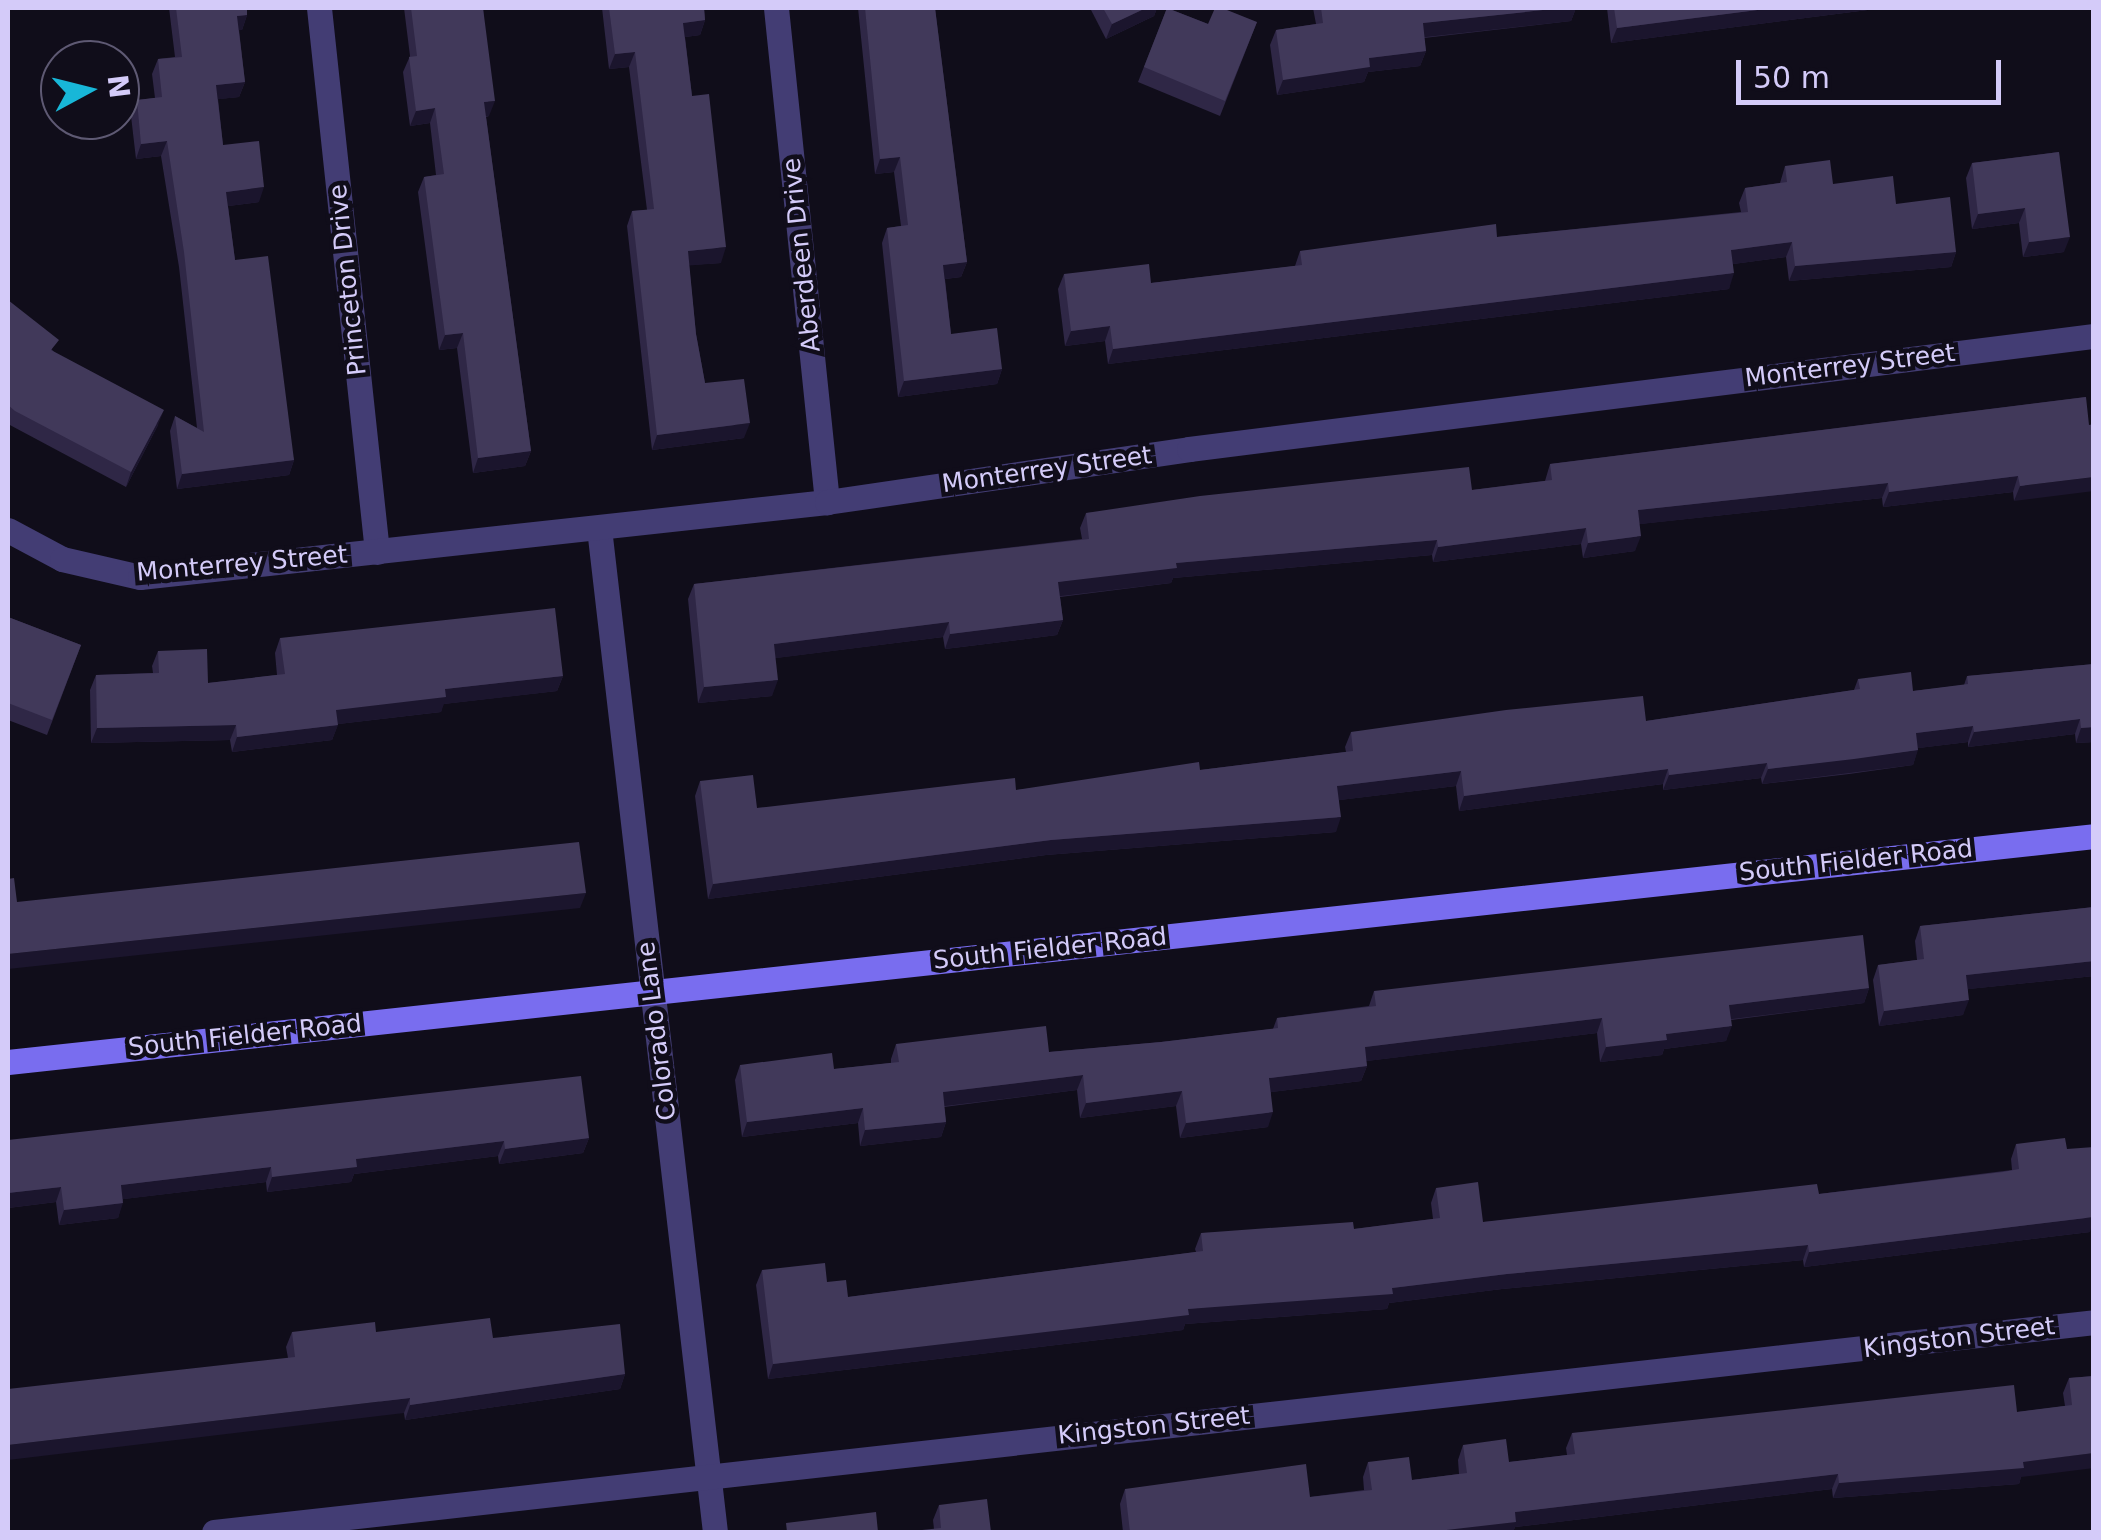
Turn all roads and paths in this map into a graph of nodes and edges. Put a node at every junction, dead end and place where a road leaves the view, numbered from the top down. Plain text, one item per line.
1 (319, 8) edge
2 (776, 8) edge
3 (2094, 336) edge
4 (827, 502) junction
5 (599, 528) junction
6 (8, 530) edge
7 (377, 552) junction
8 (2094, 836) edge
9 (652, 992) junction
10 (8, 1062) edge
11 (2094, 1322) edge
12 (708, 1474) junction
13 (214, 1532) edge
14 (715, 1532) edge

1 - 7 street, Princeton Drive
2 - 4 street, Aberdeen Drive
3 - 4 street, Monterrey Street
4 - 5 street, Monterrey Street
5 - 7 street, Monterrey Street
5 - 9 street, Colorado Lane
6 - 7 street, Monterrey Street
8 - 9 street, South Fielder Road
9 - 10 street, South Fielder Road
9 - 12 street, Colorado Lane
11 - 12 street, Kingston Street
12 - 13 street, Kingston Street
12 - 14 street, Colorado Lane

